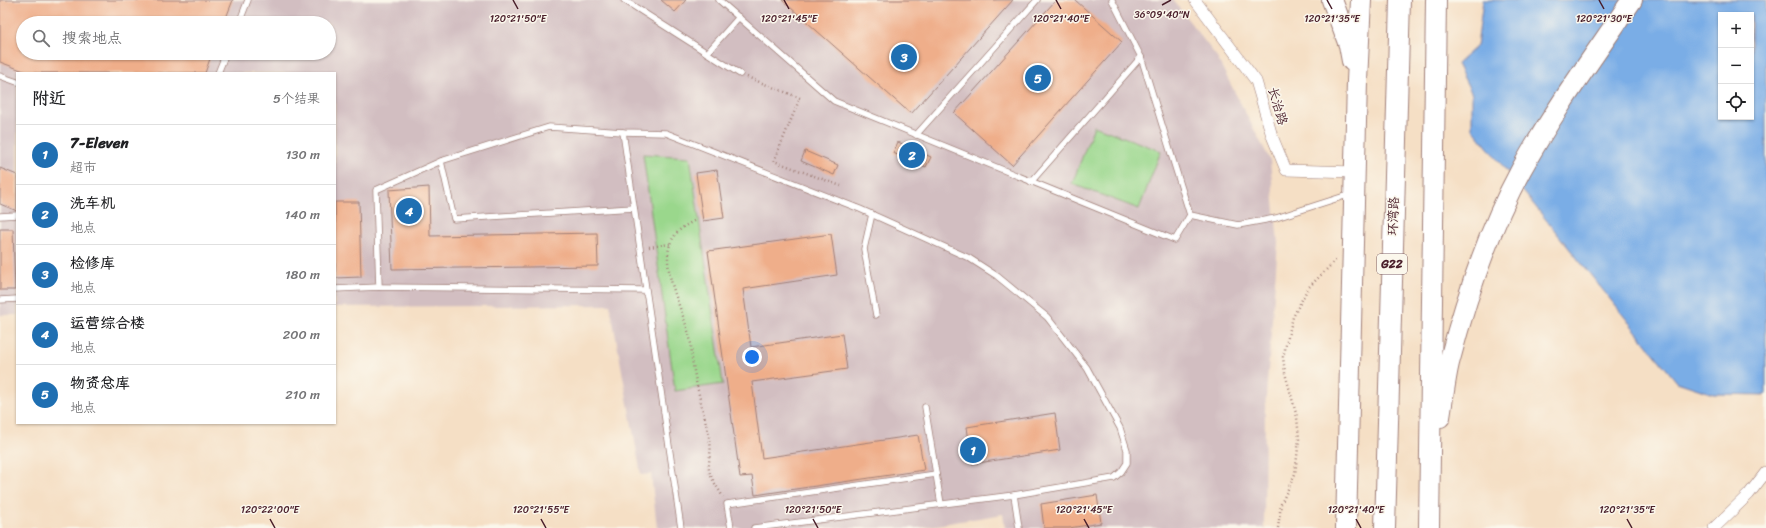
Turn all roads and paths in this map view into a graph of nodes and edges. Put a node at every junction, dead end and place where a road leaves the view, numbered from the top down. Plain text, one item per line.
1 (248, 0) edge
2 (624, 0) edge
3 (719, 0) edge
4 (1037, 0) edge
5 (1112, 0) edge
6 (1195, 0) edge
7 (1332, 0) edge
8 (1361, 0) edge
9 (1400, 0) edge
10 (1436, 0) edge
11 (1632, 0) edge
12 (242, 16) edge
13 (739, 17) junction
14 (707, 53) junction
15 (1141, 57) junction
16 (223, 60) edge
17 (218, 72) edge
18 (740, 74) joint
19 (0, 76) edge
20 (1357, 81) junction
21 (16, 82) edge
22 (623, 132) junction
23 (916, 134) junction
24 (441, 161) junction
25 (1355, 172) junction
26 (1031, 182) junction
27 (841, 186) dead end
28 (1354, 193) junction
29 (634, 208) junction
30 (872, 214) junction
31 (16, 215) edge
32 (1190, 215) junction
33 (0, 216) edge
34 (694, 221) dead end
35 (670, 244) junction
36 (1353, 244) junction
37 (640, 248) junction
38 (380, 287) junction
39 (336, 289) edge
40 (647, 298) junction
41 (0, 300) edge
42 (16, 300) edge
43 (876, 315) dead end
44 (925, 407) dead end
45 (1766, 472) edge
46 (1430, 473) junction
47 (936, 474) junction
48 (1014, 495) junction
49 (727, 504) junction
50 (941, 504) junction
51 (681, 528) edge
52 (730, 528) edge
53 (754, 528) edge
54 (1019, 528) edge
55 (1278, 528) edge
56 (1346, 528) edge
57 (1385, 528) edge
58 (1429, 528) edge
59 (1714, 528) edge

1 - 12 lane
2 - 14 lane
3 - 13 lane
4 - 23 lane
5 - 15 lane
6 - 25 street, 长治路
7 - 20 highway
8 - 20 highway
9 - 57 highway, 环湾路 / G22
10 - 46 highway
11 - 46 highway
13 - 14 lane
13 - 23 lane
14 - 18 lane
15 - 26 lane
15 - 32 lane
16 - 17 lane
18 - 27 path
19 - 21 lane
20 - 25 highway
22 - 24 lane
22 - 29 lane
22 - 30 lane
23 - 26 lane
24 - 29 lane
24 - 38 lane
25 - 28 highway
26 - 32 lane
28 - 32 lane
28 - 36 highway
29 - 37 lane
30 - 43 lane
30 - 48 lane
31 - 33 lane
34 - 35 path
35 - 37 path
35 - 49 path
36 - 55 path
36 - 56 highway
37 - 40 lane
38 - 39 lane
38 - 40 lane
40 - 51 lane
41 - 42 lane
44 - 47 lane
45 - 59 street
46 - 58 highway
47 - 49 lane
47 - 50 lane
48 - 50 lane
48 - 54 lane
49 - 52 lane
50 - 53 lane

